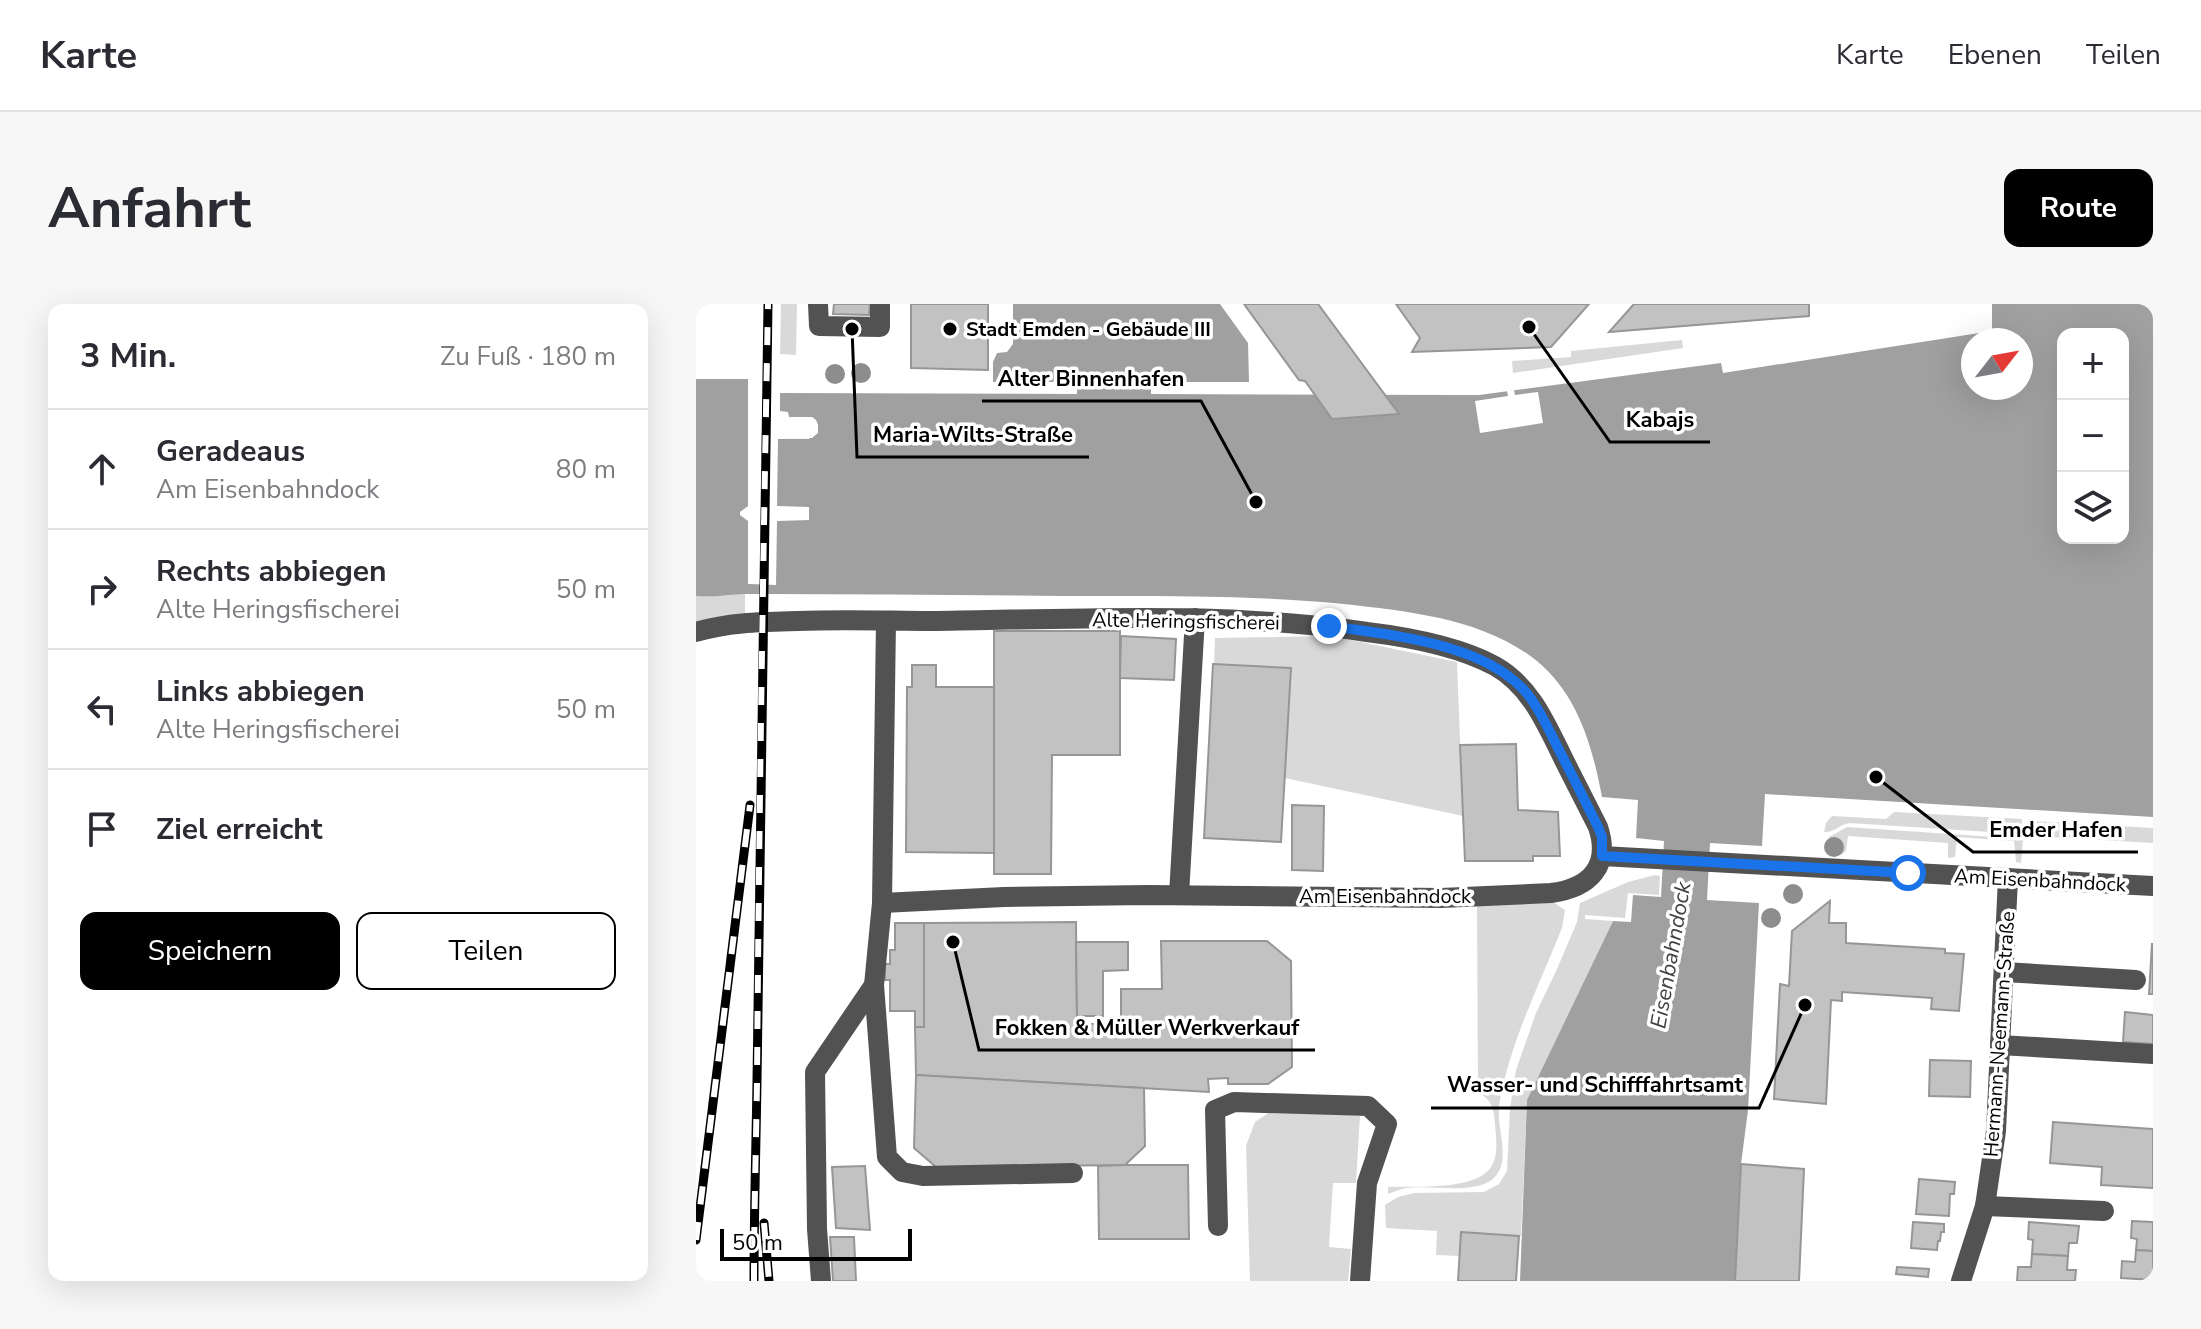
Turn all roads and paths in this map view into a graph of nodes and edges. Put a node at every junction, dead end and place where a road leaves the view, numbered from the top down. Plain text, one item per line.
1 (818, 304) edge
2 (880, 304) edge
3 (1195, 618) junction
4 (886, 621) junction
5 (696, 632) edge
6 (1602, 856) junction
7 (2008, 878) junction
8 (2153, 886) edge
9 (1179, 895) junction
10 (882, 903) junction
11 (2004, 972) junction
12 (2136, 980) dead end
13 (874, 985) junction
14 (2000, 1045) junction
15 (2153, 1054) edge
16 (1073, 1173) dead end
17 (1985, 1206) junction
18 (2104, 1211) dead end
19 (1218, 1226) dead end
20 (821, 1281) edge
21 (1360, 1281) edge
22 (1961, 1281) edge

1 - 2 street
3 - 4 street, Alte Heringsfischerei
3 - 6 street, Alte Heringsfischerei
3 - 9 street
4 - 5 street, Alte Heringsfischerei
4 - 10 street
6 - 7 street, Am Eisenbahndock
6 - 9 street, Am Eisenbahndock
7 - 8 street, Am Eisenbahndock
7 - 11 street, Hermann-Neemann-Straße
9 - 10 street, Am Eisenbahndock
10 - 13 street
11 - 12 street
11 - 14 street, Hermann-Neemann-Straße
13 - 16 street
13 - 20 street
14 - 15 street
14 - 17 street, Hermann-Neemann-Straße
17 - 18 street
17 - 22 street, Hermann-Neemann-Straße
19 - 21 street

